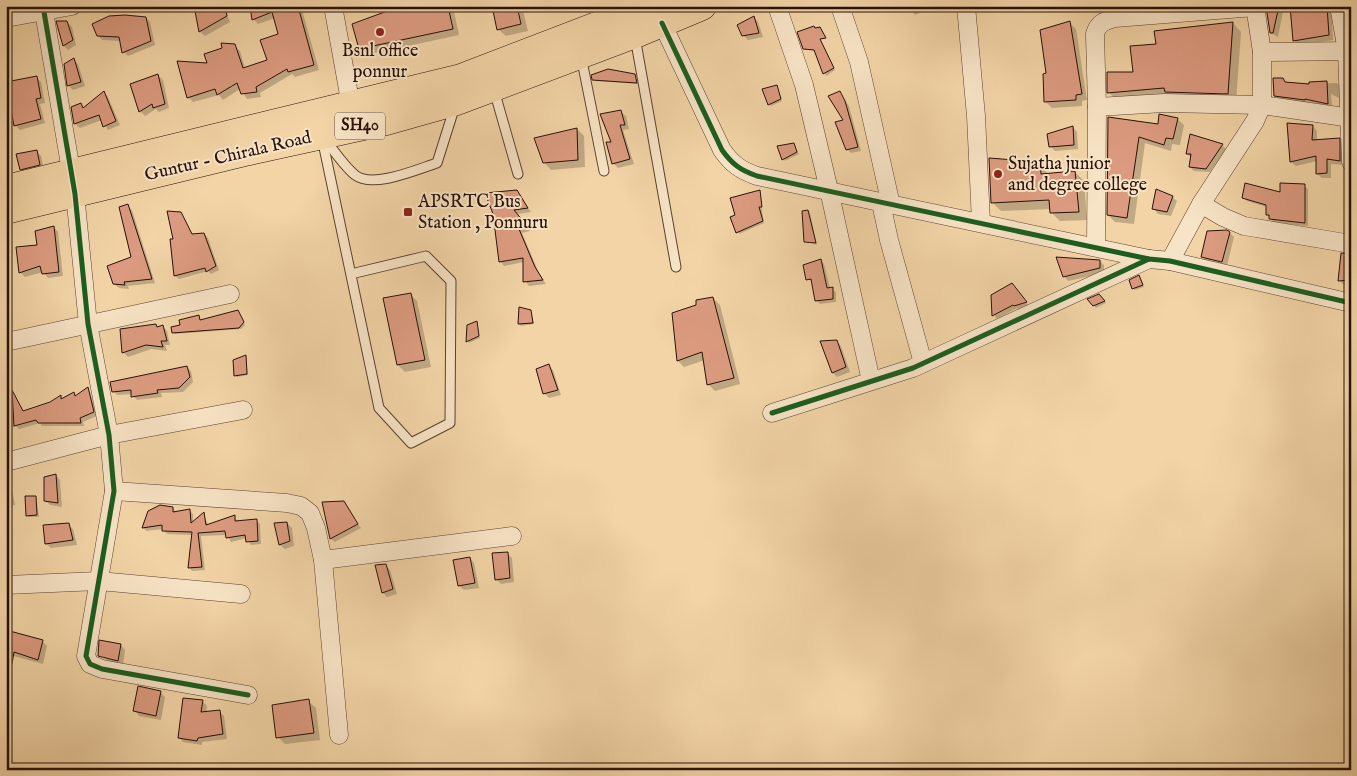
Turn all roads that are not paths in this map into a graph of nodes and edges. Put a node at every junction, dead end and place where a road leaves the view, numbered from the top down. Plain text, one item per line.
1 (72, 6) edge
2 (333, 6) edge
3 (702, 6) edge
4 (777, 6) edge
5 (840, 6) edge
6 (966, 6) edge
7 (1339, 6) edge
8 (1255, 7) edge
9 (44, 9) edge
10 (639, 14) edge
11 (6, 18) edge
12 (1349, 51) edge
13 (1262, 52) junction
14 (580, 55) junction
15 (493, 88) junction
16 (457, 101) junction
17 (1262, 104) junction
18 (351, 106) junction
19 (1097, 107) junction
20 (1349, 117) edge
21 (321, 135) junction
22 (1351, 162) edge
23 (604, 171) dead end
24 (518, 174) dead end
25 (72, 184) junction
26 (6, 189) edge
27 (830, 190) junction
28 (886, 204) junction
29 (1201, 204) junction
30 (6, 210) edge
31 (982, 222) junction
32 (1351, 244) edge
33 (1096, 247) junction
34 (1149, 259) junction
35 (1170, 261) junction
36 (676, 267) dead end
37 (350, 274) junction
38 (230, 294) dead end
39 (1351, 304) edge
40 (88, 324) junction
41 (6, 342) edge
42 (923, 363) junction
43 (871, 381) junction
44 (244, 410) dead end
45 (772, 412) dead end
46 (109, 434) junction
47 (6, 462) edge
48 (114, 491) junction
49 (512, 536) dead end
50 (323, 560) junction
51 (98, 581) junction
52 (6, 584) edge
53 (241, 594) dead end
54 (248, 695) dead end
55 (339, 735) dead end

1 - 9 street
2 - 18 street
3 - 10 main road, Guntur - Chirala Road / SH40
4 - 27 street
5 - 28 street
6 - 31 street
7 - 12 street
8 - 13 street
8 - 19 street
9 - 11 street
9 - 25 street
10 - 14 main road, Guntur - Chirala Road / SH40
10 - 18 main road, Guntur - Chirala Road / SH40
10 - 27 street
10 - 36 lane
12 - 13 street
12 - 20 street
13 - 17 street
14 - 15 main road, Guntur - Chirala Road / SH40
14 - 23 lane
15 - 16 main road, Guntur - Chirala Road / SH40
15 - 24 lane
16 - 21 main road, Guntur - Chirala Road / SH40
16 - 21 lane
17 - 19 street
17 - 20 street
17 - 29 street
18 - 25 main road, Guntur - Chirala Road / SH40
19 - 33 street
20 - 22 street
21 - 25 main road, Guntur - Chirala Road / SH40
21 - 37 lane
25 - 26 main road, Guntur - Chirala Road / SH40
25 - 30 main road, Guntur - Chirala Road / SH40
25 - 40 street
27 - 28 street
27 - 43 street
28 - 31 street
28 - 42 street
29 - 32 street
29 - 35 street
31 - 33 street
33 - 34 street
34 - 35 street
34 - 42 street
35 - 39 street
37 - 37 lane
38 - 40 street
40 - 41 street
40 - 46 street
42 - 43 street
43 - 45 street
44 - 46 street
46 - 47 street
46 - 48 street
48 - 50 street
48 - 51 street
49 - 50 street
50 - 55 street
51 - 52 street
51 - 53 street
51 - 54 street

